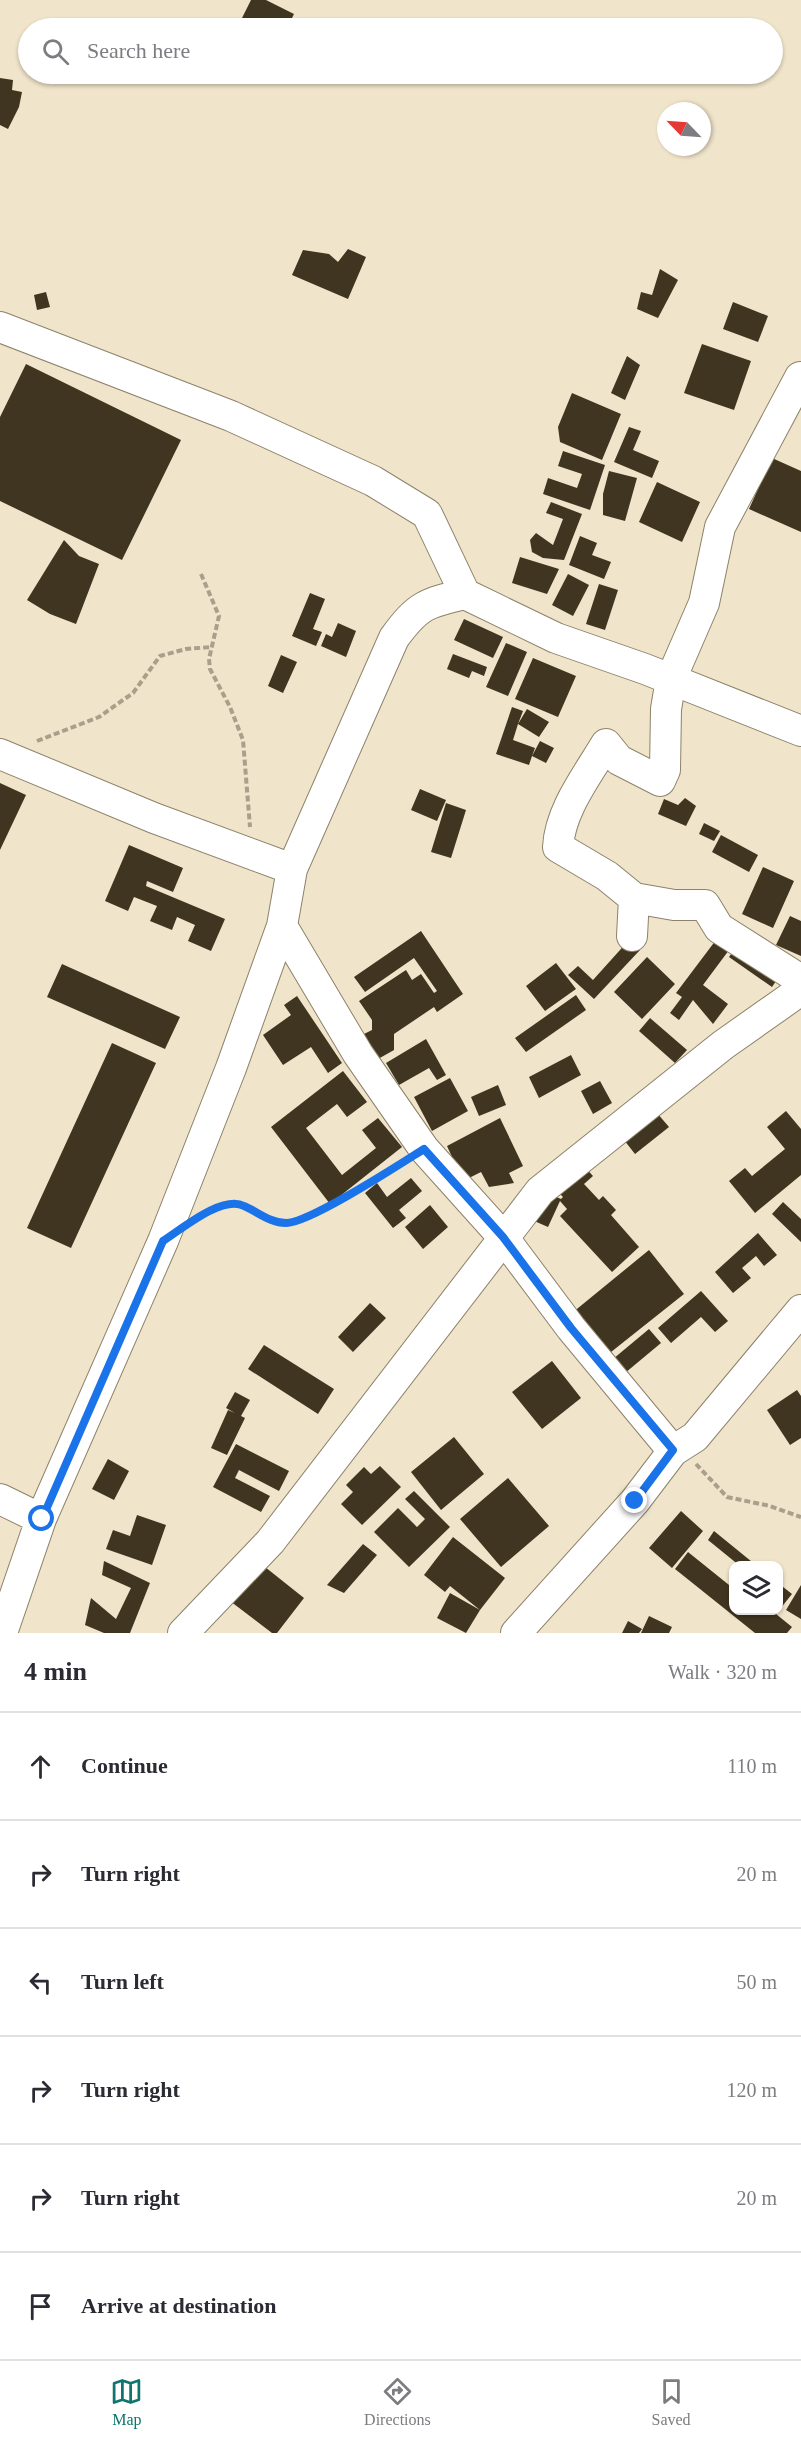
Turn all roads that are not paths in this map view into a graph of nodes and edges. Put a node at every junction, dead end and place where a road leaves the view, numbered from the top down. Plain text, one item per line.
1 (0, 327) edge
2 (800, 377) edge
3 (465, 594) junction
4 (670, 679) junction
5 (801, 731) edge
6 (13, 749) edge
7 (292, 869) junction
8 (634, 898) junction
9 (282, 926) junction
10 (632, 936) dead end
11 (801, 980) edge
12 (801, 990) edge
13 (503, 1237) junction
14 (801, 1310) edge
15 (676, 1448) junction
16 (0, 1499) edge
17 (42, 1519) junction
18 (2, 1633) edge
19 (183, 1633) edge
20 (516, 1633) edge

1 - 3 street
2 - 4 street
3 - 4 street
3 - 7 street
4 - 5 street
4 - 8 street
6 - 7 street
7 - 9 street
8 - 10 street
8 - 11 street
9 - 13 street
9 - 17 street
12 - 13 street
13 - 15 street
13 - 19 street
14 - 15 street
15 - 20 street
16 - 17 street
17 - 18 street

